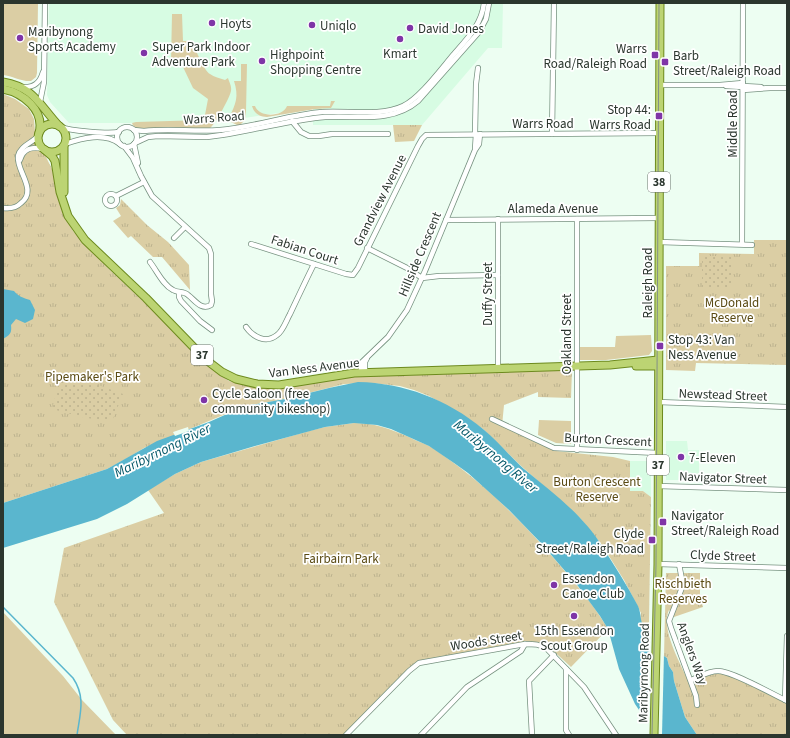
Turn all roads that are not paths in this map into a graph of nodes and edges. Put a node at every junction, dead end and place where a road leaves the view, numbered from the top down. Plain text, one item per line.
1 (45, 3) edge
2 (484, 3) edge
3 (489, 3) edge
4 (554, 3) edge
5 (660, 3) edge
6 (743, 3) edge
7 (478, 68) dead end
8 (44, 69) junction
9 (3, 82) edge
10 (660, 85) junction
11 (19, 86) junction
12 (743, 86) junction
13 (787, 88) edge
14 (3, 89) edge
15 (40, 102) junction
16 (292, 120) junction
17 (60, 126) junction
18 (134, 130) junction
19 (119, 132) junction
20 (660, 133) junction
21 (388, 134) dead end
22 (477, 134) junction
23 (552, 134) junction
24 (39, 135) junction
25 (426, 135) joint
26 (135, 143) junction
27 (65, 145) junction
28 (122, 145) junction
29 (44, 150) junction
30 (20, 166) junction
31 (144, 182) junction
32 (116, 196) dead end
33 (3, 208) edge
34 (659, 218) junction
35 (498, 219) junction
36 (578, 219) junction
37 (446, 220) junction
38 (185, 227) junction
39 (80, 233) junction
40 (174, 238) dead end
41 (659, 242) junction
42 (251, 244) dead end
43 (742, 244) junction
44 (752, 245) dead end
45 (367, 248) junction
46 (150, 262) dead end
47 (314, 264) junction
48 (424, 274) junction
49 (353, 275) joint
50 (498, 275) junction
51 (177, 292) junction
52 (246, 327) dead end
53 (212, 330) dead end
54 (658, 363) junction
55 (577, 366) junction
56 (498, 369) junction
57 (363, 373) junction
58 (658, 402) junction
59 (787, 407) edge
60 (492, 419) dead end
61 (577, 450) junction
62 (658, 453) junction
63 (658, 486) junction
64 (787, 490) edge
65 (658, 564) junction
66 (679, 564) junction
67 (787, 568) edge
68 (787, 636) edge
69 (525, 644) junction
70 (554, 655) junction
71 (566, 669) junction
72 (691, 680) junction
73 (786, 701) edge
74 (697, 705) dead end
75 (422, 734) edge
76 (346, 735) edge
77 (532, 735) edge
78 (569, 735) edge
79 (616, 735) edge
80 (654, 735) edge

1 - 8 street
2 - 16 street
3 - 16 street
4 - 23 street
5 - 10 main road, Raleigh Road / 38
6 - 12 street, Middle Road
7 - 22 street, Hillside Crescent
8 - 11 street
8 - 15 street
9 - 11 main road, 37
10 - 12 street
10 - 20 main road, Raleigh Road / 38
11 - 15 main road, 37
12 - 13 street
12 - 43 street, Middle Road
14 - 24 main road, 37
15 - 17 main road, 37
16 - 18 street, Warrs Road
16 - 21 street
16 - 26 street, Warrs Road
17 - 19 street
17 - 24 main road
17 - 27 main road, 37
18 - 19 street
18 - 26 street
19 - 28 street
20 - 23 street, Warrs Road
20 - 34 main road, Raleigh Road / 38
22 - 23 street, Warrs Road
22 - 25 street, Warrs Road
22 - 37 street, Hillside Crescent
24 - 29 main road, 37
24 - 30 street
25 - 45 street, Grandview Avenue
26 - 28 street
26 - 31 street
27 - 28 street
27 - 29 main road
27 - 39 main road, Van Ness Avenue / 37
28 - 31 street
29 - 30 street
29 - 39 main road, Van Ness Avenue / 37
30 - 33 street
31 - 32 street
31 - 38 street
34 - 36 street, Alameda Avenue
34 - 41 main road, Raleigh Road / 38
35 - 36 street, Alameda Avenue
35 - 37 street, Alameda Avenue
35 - 50 street, Duffy Street
36 - 55 street, Oakland Street
37 - 48 street, Hillside Crescent
38 - 40 street
38 - 51 street
39 - 57 main road, Van Ness Avenue / 37
41 - 43 street
41 - 54 main road, Raleigh Road / 38
42 - 47 street, Fabian Court
43 - 44 street
45 - 48 street
45 - 49 street, Grandview Avenue
46 - 51 street
47 - 49 street, Fabian Court
47 - 52 street
48 - 50 street
48 - 57 street, Hillside Crescent
50 - 56 street, Duffy Street
51 - 53 street
54 - 55 main road, Van Ness Avenue / 37
54 - 58 main road, Raleigh Road / 37
55 - 56 main road, Van Ness Avenue / 37
55 - 61 street, Oakland Street
56 - 57 main road, Van Ness Avenue / 37
58 - 59 street, Newstead Street
58 - 62 main road, Raleigh Road / 37
60 - 61 street, Burton Crescent
61 - 62 street, Burton Crescent
62 - 63 main road, Raleigh Road / 37
63 - 64 street, Navigator Street
63 - 65 main road, Raleigh Road / 37
65 - 66 street, Clyde Street
65 - 80 main road, Maribyrnong Road / 37
66 - 67 street, Clyde Street
66 - 72 street, Anglers Way
68 - 73 street
69 - 70 street, Woods Street
69 - 75 street
69 - 76 street, Woods Street
70 - 71 street, Woods Street
70 - 77 street
71 - 78 street
71 - 79 street, Woods Street
72 - 73 street
72 - 74 street, Anglers Way

